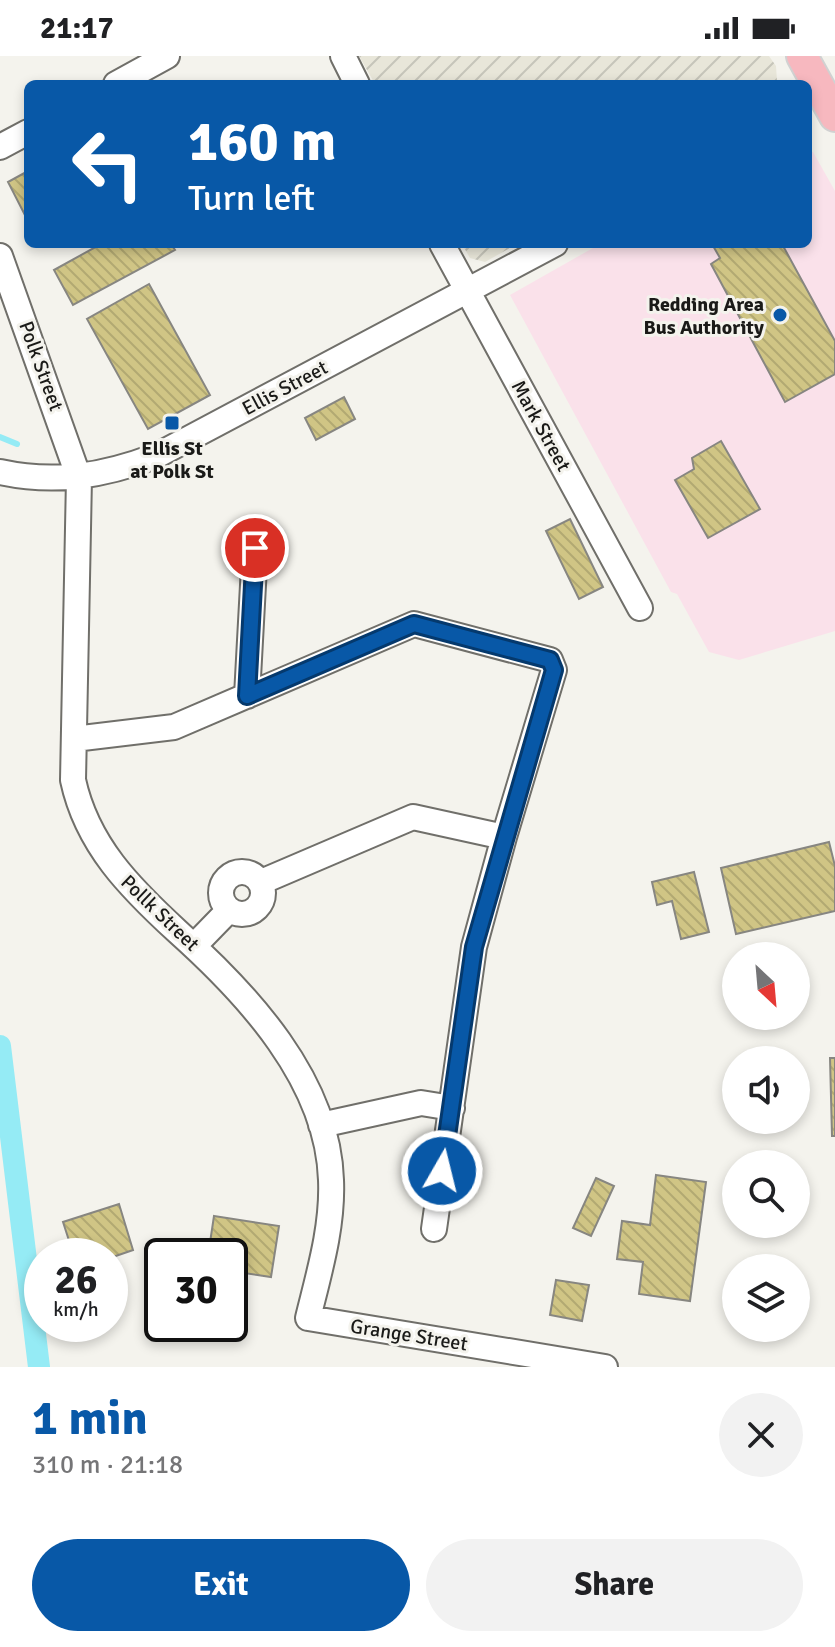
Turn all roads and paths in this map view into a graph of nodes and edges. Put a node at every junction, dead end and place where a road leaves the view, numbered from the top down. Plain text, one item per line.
1 (167, 56) edge
2 (343, 56) edge
3 (802, 56) edge
4 (123, 80) edge
5 (355, 80) edge
6 (825, 101) edge
7 (24, 134) edge
8 (0, 147) edge
9 (444, 248) edge
10 (547, 248) edge
11 (0, 256) edge
12 (466, 290) junction
13 (10, 474) edge
14 (79, 478) junction
15 (255, 548) dead end
16 (640, 608) dead end
17 (247, 696) junction
18 (74, 739) junction
19 (504, 837) junction
20 (194, 946) junction
21 (452, 1108) junction
22 (321, 1125) junction
23 (434, 1229) dead end
24 (308, 1318) joint
25 (605, 1367) edge

1 - 4 street
2 - 5 street
3 - 6 main road
7 - 8 street
9 - 12 street, Mark Street
10 - 12 street, Ellis Street
11 - 14 street, Polk Street
12 - 14 street, Ellis Street
12 - 16 street, Mark Street
13 - 14 street, Ellis Street
14 - 18 street, Pollk Street
15 - 17 street
17 - 18 street
17 - 19 street
18 - 20 street, Pollk Street
19 - 20 street
19 - 21 street
20 - 22 street, Pollk Street
21 - 22 street
21 - 23 street
22 - 24 street, Pollk Street
24 - 25 street, Grange Street

